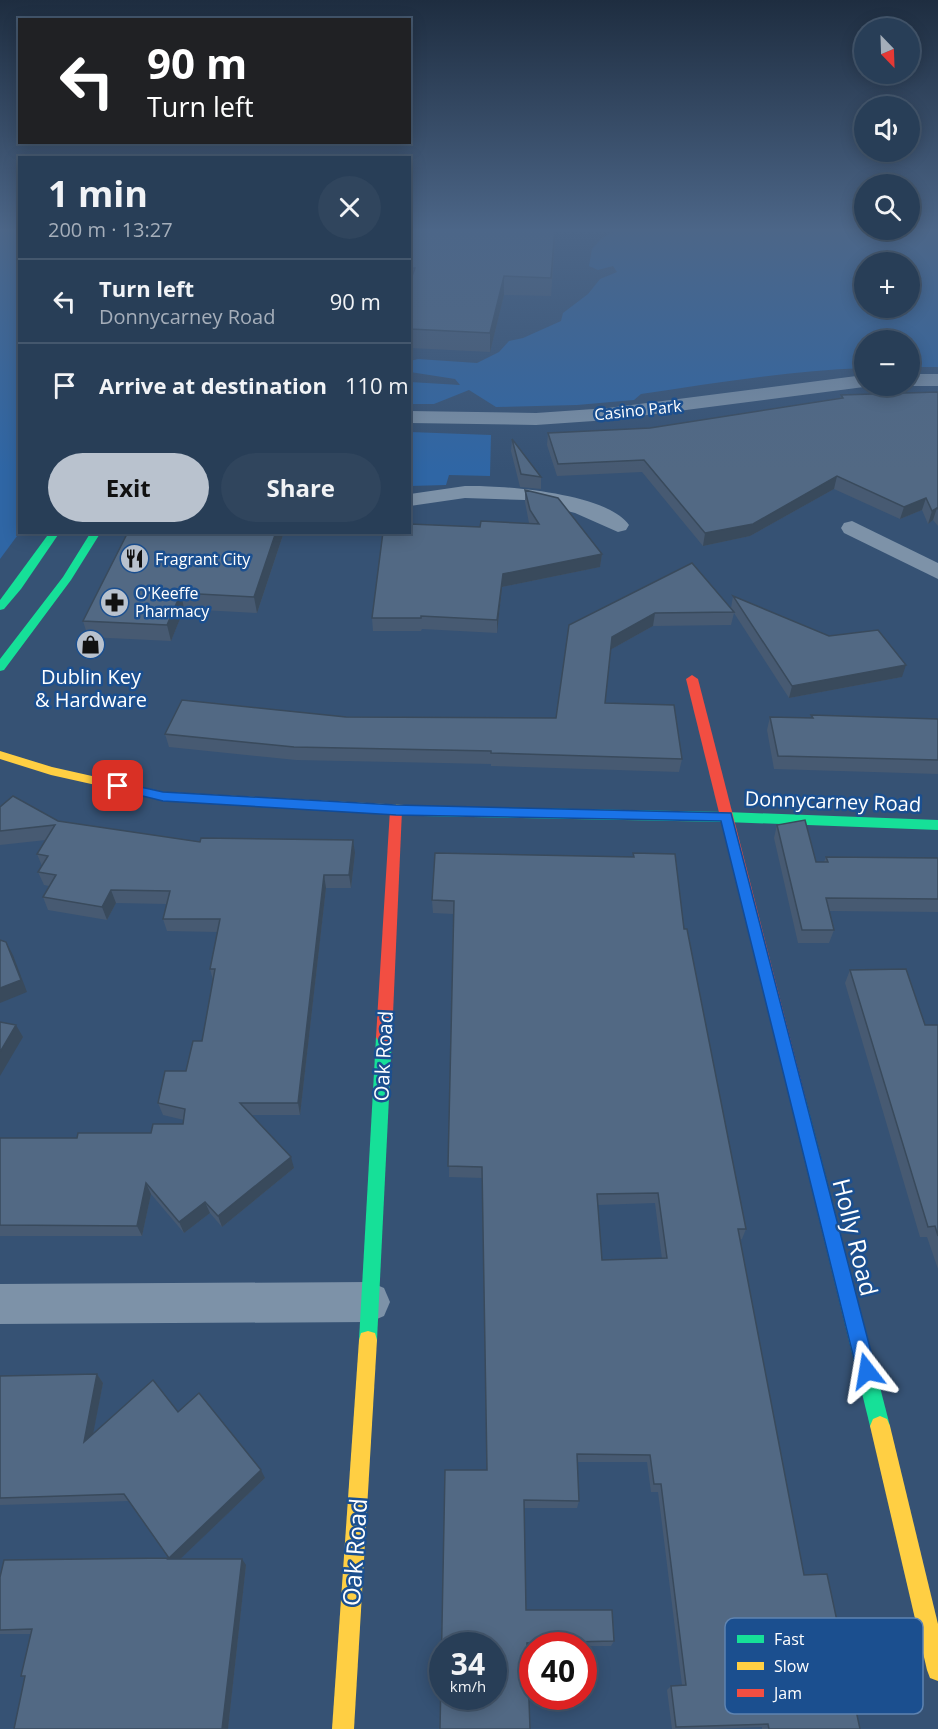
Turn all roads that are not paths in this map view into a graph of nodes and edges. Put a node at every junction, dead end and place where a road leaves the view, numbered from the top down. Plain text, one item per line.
1 (920, 380) edge
2 (938, 380) edge
3 (854, 382) edge
4 (411, 417) edge
5 (411, 500) edge
6 (618, 525) dead end
7 (852, 528) dead end
8 (54, 534) edge
9 (95, 534) edge
10 (938, 572) edge
11 (0, 607) edge
12 (0, 667) edge
13 (692, 679) dead end
14 (0, 755) edge
15 (396, 810) junction
16 (726, 817) junction
17 (938, 825) edge
18 (370, 1302) junction
19 (0, 1304) edge
20 (938, 1670) edge
21 (343, 1729) edge

1 - 2 street
3 - 4 street, Casino Park
5 - 6 street
7 - 10 street
8 - 11 street
9 - 12 street
13 - 16 street, Donnycarney Road
14 - 15 street, Donnycarney Road
15 - 16 street, Donnycarney Road
15 - 18 street, Oak Road
16 - 17 street, Donnycarney Road
16 - 20 street, Holly Road
18 - 19 street
18 - 21 street, Oak Road

